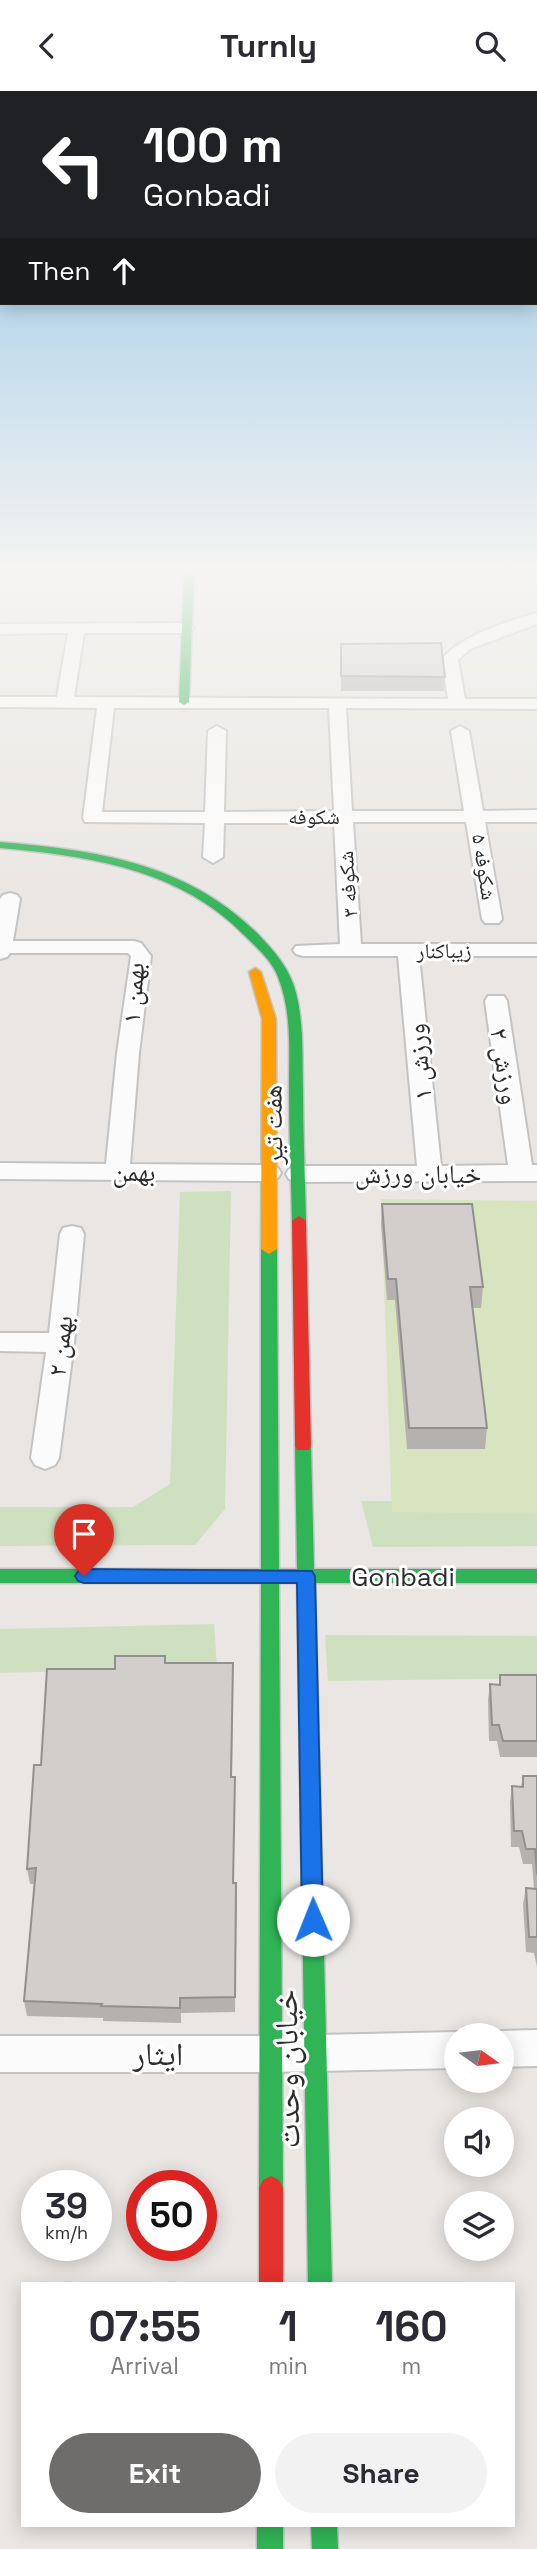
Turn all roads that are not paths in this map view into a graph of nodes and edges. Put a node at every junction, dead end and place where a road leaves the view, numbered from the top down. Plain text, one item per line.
1 (67, 688) edge
2 (184, 688) edge
3 (455, 688) edge
4 (0, 702) edge
5 (65, 702) junction
6 (106, 702) junction
7 (184, 702) junction
8 (457, 702) junction
9 (337, 704) junction
10 (537, 704) edge
11 (217, 731) dead end
12 (460, 731) dead end
13 (475, 815) junction
14 (537, 816) edge
15 (215, 817) junction
16 (344, 817) junction
17 (0, 845) edge
18 (214, 857) dead end
19 (0, 858) edge
20 (10, 899) dead end
21 (198, 912) dead end
22 (492, 919) dead end
23 (0, 949) edge
24 (303, 950) dead end
25 (351, 950) junction
26 (537, 950) edge
27 (408, 951) junction
28 (246, 960) dead end
29 (496, 1000) dead end
30 (0, 1171) edge
31 (117, 1172) junction
32 (269, 1173) junction
33 (430, 1173) junction
34 (529, 1173) edge
35 (298, 1174) junction
36 (72, 1234) dead end
37 (0, 1342) edge
38 (61, 1343) junction
39 (45, 1458) dead end
40 (0, 1576) edge
41 (270, 1576) junction
42 (306, 1576) junction
43 (537, 1576) edge
44 (288, 1602) junction
45 (537, 2048) edge
46 (514, 2049) edge
47 (444, 2050) edge
48 (315, 2053) junction
49 (0, 2054) edge
50 (271, 2054) junction
51 (271, 2282) edge
52 (320, 2282) edge
53 (270, 2527) edge
54 (324, 2527) edge
55 (270, 2549) edge
56 (325, 2549) edge

1 - 5 street
2 - 7 main road
3 - 8 street
4 - 5 street
5 - 6 street
6 - 7 street
6 - 15 street, شکوفه
7 - 9 street
8 - 9 street
8 - 10 street
9 - 16 street, شکوفه ۳
11 - 15 street
12 - 13 street, شکوفه ۵
13 - 14 street, شکوفه
13 - 16 street, شکوفه
13 - 22 street, شکوفه ۵
15 - 16 street, شکوفه
15 - 18 street
16 - 25 street, شکوفه ۳
17 - 35 main road, هفت تیر
19 - 21 main road
20 - 23 street
23 - 31 street, بهمن ۱
24 - 25 street, زیباکنار
25 - 27 street, زیباکنار
26 - 27 street, زیباکنار
27 - 33 street, ورزش ۱
28 - 32 main road, هفت تیر
29 - 34 street, ورزش ۲
30 - 31 street, بهمن
31 - 32 street, بهمن
32 - 41 main road, هفت تیر
33 - 34 street, خیابان ورزش
33 - 35 street, خیابان ورزش
35 - 42 main road, هفت تیر
36 - 38 street, بهمن ۲
37 - 38 street
38 - 39 street, بهمن ۲
40 - 41 main road, Gonbadi
41 - 42 main road, Gonbadi
41 - 44 main road, هفت تیر
42 - 43 main road, Gonbadi
42 - 44 main road, هفت تیر
44 - 48 main road, خیابان وحدت
44 - 50 main road, خیابان وحدت
45 - 46 street
47 - 48 street, ایثار
48 - 50 street, ایثار
48 - 52 main road, خیابان وحدت
49 - 50 street, ایثار
50 - 51 main road, خیابان وحدت
53 - 55 main road
54 - 56 main road

